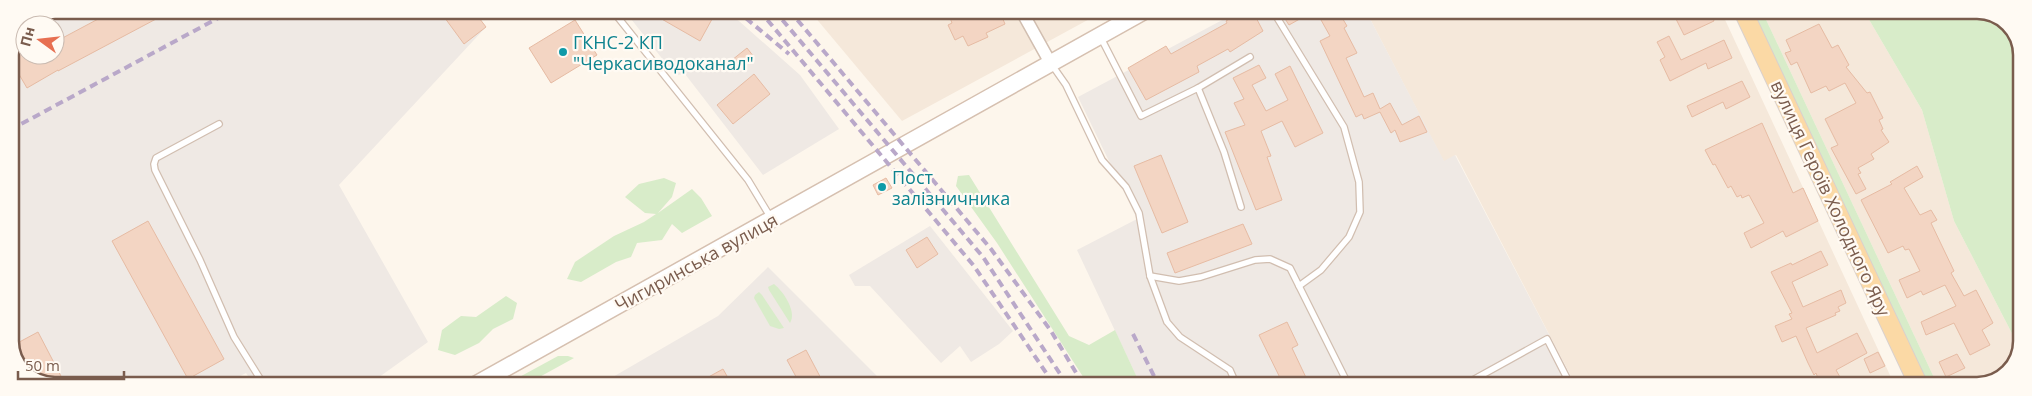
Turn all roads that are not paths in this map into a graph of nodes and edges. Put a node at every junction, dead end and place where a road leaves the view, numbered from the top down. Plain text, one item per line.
1 (619, 19) edge
2 (1025, 19) edge
3 (1130, 19) edge
4 (1278, 19) edge
5 (1747, 19) edge
6 (1100, 36) junction
7 (1250, 57) dead end
8 (1051, 64) junction
9 (1198, 88) junction
10 (219, 124) dead end
11 (1241, 207) dead end
12 (772, 219) junction
13 (1150, 276) junction
14 (1299, 286) junction
15 (259, 377) edge
16 (489, 377) edge
17 (1233, 377) edge
18 (1344, 377) edge
19 (1478, 377) edge
20 (1566, 377) edge
21 (1915, 377) edge

1 - 12 lane
2 - 8 street
3 - 6 main road, Чигиринська вулиця
4 - 14 lane
5 - 21 main road, вулиця Героїв Холодного Яру
6 - 8 main road, Чигиринська вулиця
6 - 9 lane
7 - 9 lane
8 - 12 main road, Чигиринська вулиця
8 - 13 lane
9 - 11 lane
10 - 15 lane
12 - 16 main road, Чигиринська вулиця
13 - 14 lane
13 - 17 lane
14 - 18 lane
19 - 20 lane

